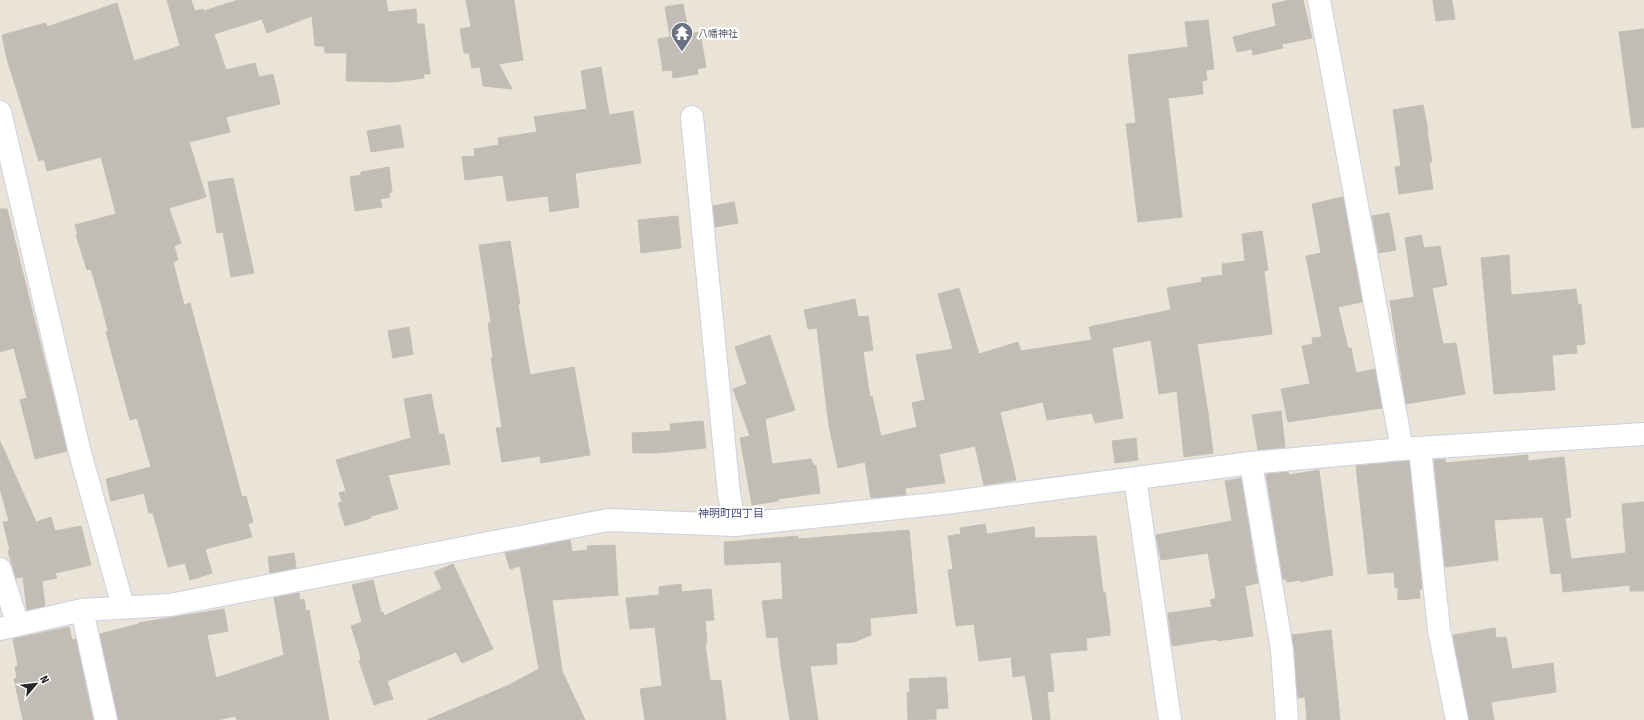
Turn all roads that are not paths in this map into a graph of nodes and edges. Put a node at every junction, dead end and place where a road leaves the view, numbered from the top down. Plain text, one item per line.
1 (1319, 0) edge
2 (0, 112) edge
3 (692, 117) dead end
4 (1644, 434) edge
5 (1411, 449) junction
6 (1251, 463) junction
7 (1135, 478) junction
8 (735, 525) junction
9 (0, 569) edge
10 (123, 606) junction
11 (82, 610) junction
12 (9, 627) edge
13 (106, 720) edge
14 (1170, 720) edge
15 (1287, 720) edge
16 (1457, 720) edge

1 - 5 street
2 - 10 street
3 - 8 street
4 - 5 street
5 - 6 street
5 - 16 street
6 - 7 street
6 - 15 street
7 - 8 street
7 - 14 street
8 - 10 street
9 - 12 street
10 - 11 street
11 - 12 street
11 - 13 street

